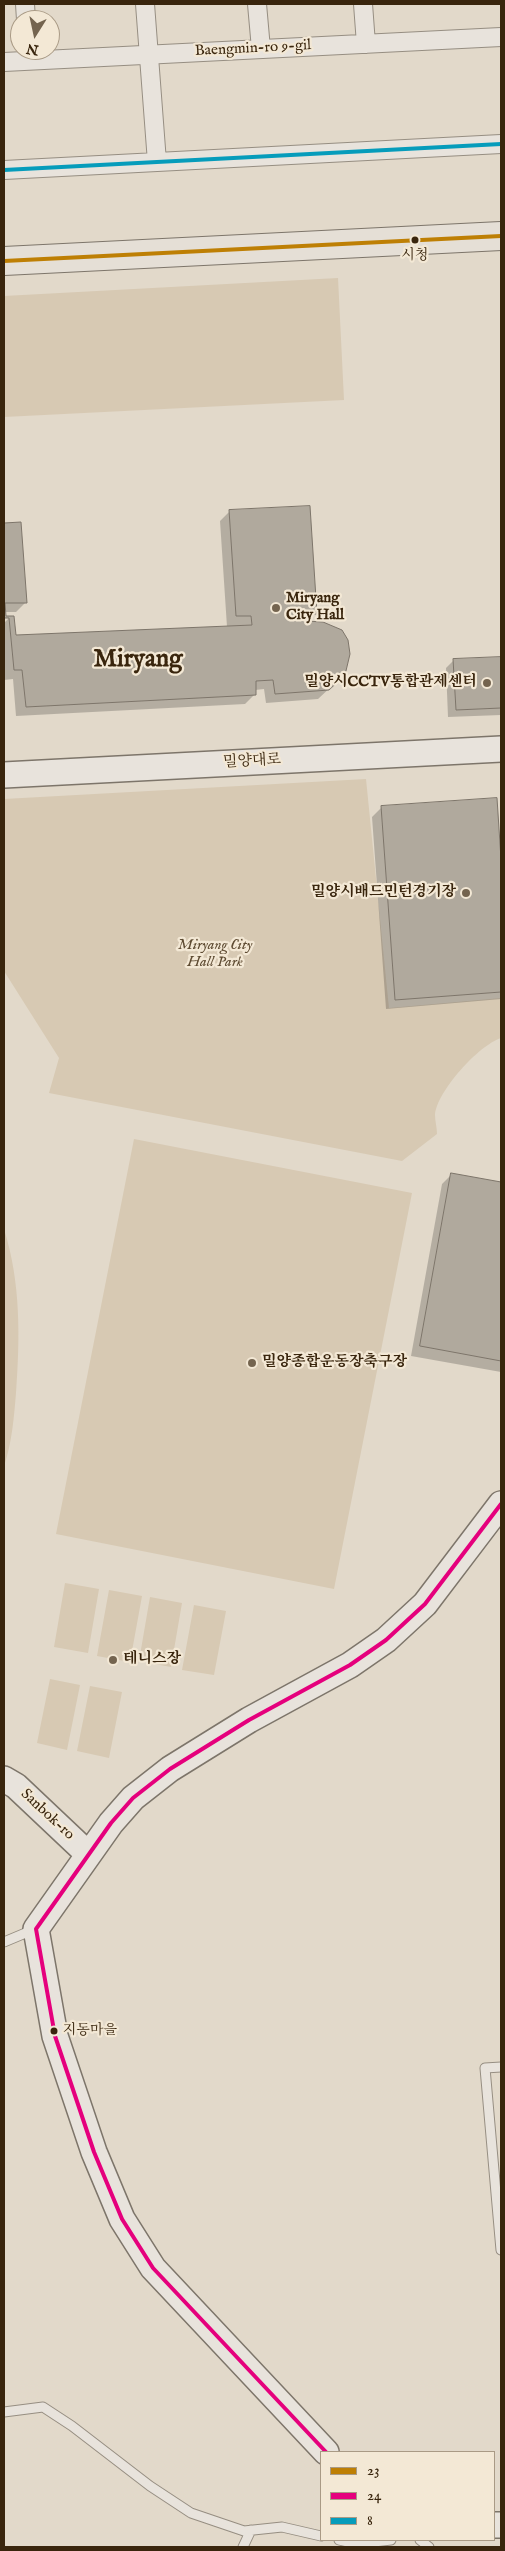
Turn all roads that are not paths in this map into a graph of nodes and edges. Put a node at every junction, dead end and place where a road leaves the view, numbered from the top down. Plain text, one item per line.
1 (145, 4) edge
2 (258, 4) edge
3 (363, 4) edge
4 (501, 37) edge
5 (366, 44) junction
6 (261, 49) junction
7 (60, 55) edge
8 (149, 55) junction
9 (501, 144) edge
10 (157, 162) junction
11 (4, 170) edge
12 (501, 236) edge
13 (4, 262) edge
14 (501, 749) edge
15 (4, 775) edge
16 (501, 1504) edge
17 (4, 1779) edge
18 (88, 1854) junction
19 (36, 1929) junction
20 (4, 1942) edge
21 (501, 2068) edge
22 (500, 2216) edge
23 (501, 2250) edge
24 (4, 2412) edge
25 (325, 2451) edge
26 (251, 2530) junction
27 (320, 2536) edge
28 (344, 2541) edge
29 (382, 2541) edge
30 (243, 2547) edge

1 - 8 street
2 - 6 street
3 - 5 street
4 - 5 street, Baengmin-ro 9-gil
5 - 6 street, Baengmin-ro 9-gil
6 - 8 street, Baengmin-ro 9-gil
7 - 8 street, Baengmin-ro 9-gil
8 - 10 street
9 - 10 street
10 - 11 street
12 - 13 main road
14 - 15 street, 밀양대로
16 - 18 street
17 - 18 street, Sanbok-ro
18 - 19 street
19 - 20 lane
19 - 25 street
21 - 22 lane
22 - 23 lane
24 - 26 lane
26 - 27 lane
26 - 30 lane
28 - 29 lane

